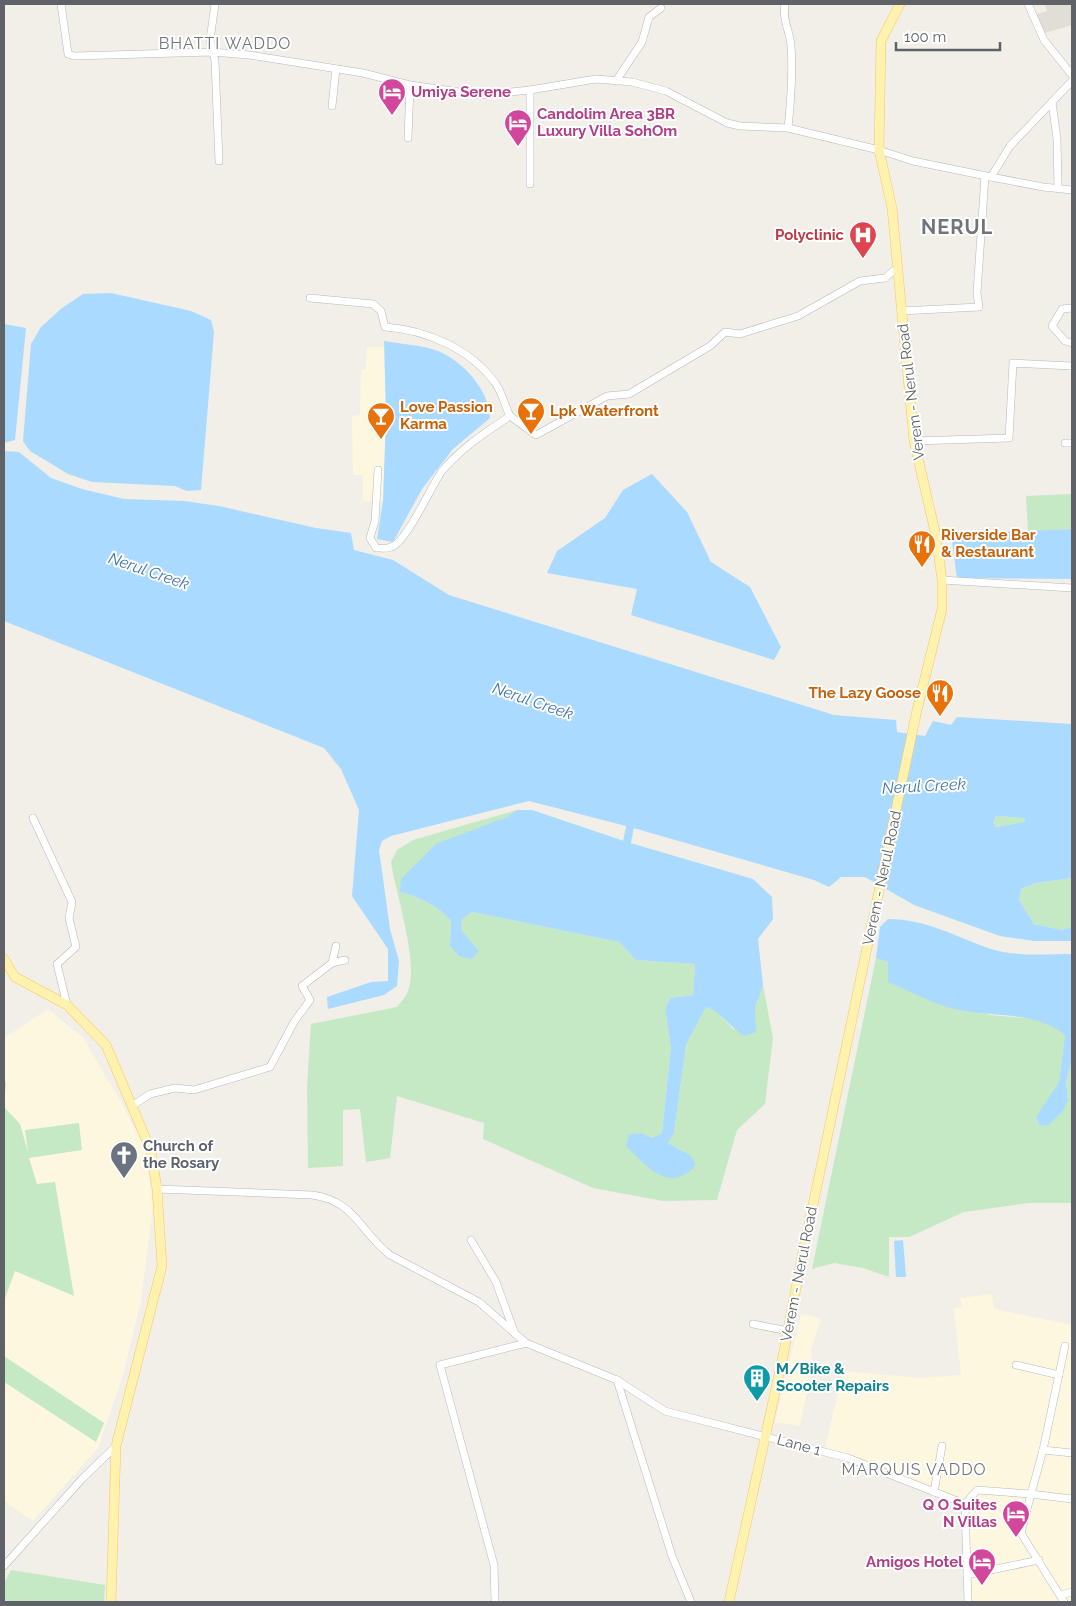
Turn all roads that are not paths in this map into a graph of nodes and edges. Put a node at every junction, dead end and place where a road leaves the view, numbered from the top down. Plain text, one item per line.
1 (61, 4) edge
2 (215, 4) edge
3 (785, 4) edge
4 (900, 4) edge
5 (1028, 4) edge
6 (662, 8) dead end
7 (212, 52) junction
8 (336, 69) junction
9 (1072, 75) edge
10 (616, 81) junction
11 (1072, 81) edge
12 (410, 85) junction
13 (530, 90) junction
14 (1052, 102) junction
15 (332, 106) dead end
16 (788, 128) junction
17 (408, 138) dead end
18 (878, 150) junction
19 (218, 161) dead end
20 (988, 176) junction
21 (530, 184) dead end
22 (1058, 187) junction
23 (1072, 190) edge
24 (897, 268) junction
25 (310, 298) dead end
26 (1072, 308) edge
27 (901, 311) junction
28 (1072, 343) edge
29 (1072, 366) edge
30 (510, 416) junction
31 (914, 441) junction
32 (378, 470) dead end
33 (942, 580) junction
34 (1072, 588) edge
35 (32, 818) dead end
36 (336, 946) dead end
37 (4, 959) edge
38 (345, 960) dead end
39 (332, 963) junction
40 (66, 1005) junction
41 (132, 1106) junction
42 (157, 1189) junction
43 (471, 1240) dead end
44 (753, 1324) dead end
45 (788, 1331) junction
46 (516, 1336) junction
47 (526, 1343) junction
48 (1065, 1346) dead end
49 (1016, 1365) dead end
50 (1059, 1375) junction
51 (617, 1380) junction
52 (765, 1435) junction
53 (116, 1446) junction
54 (942, 1446) dead end
55 (1043, 1450) junction
56 (1072, 1453) edge
57 (934, 1492) junction
58 (1031, 1494) junction
59 (1072, 1499) edge
60 (965, 1504) junction
61 (1039, 1560) junction
62 (4, 1566) edge
63 (967, 1575) junction
64 (1072, 1592) edge
65 (1061, 1595) junction
66 (111, 1602) edge
67 (495, 1602) edge
68 (690, 1602) edge
69 (729, 1602) edge
70 (968, 1602) edge
71 (1064, 1602) edge

1 - 7 street
2 - 7 street
3 - 16 street
4 - 18 main road, Verem - Nerul Road
5 - 9 street
6 - 10 street
7 - 8 street
7 - 19 street
8 - 12 street
8 - 15 street
10 - 13 street
10 - 16 street
11 - 14 street
12 - 13 street
12 - 17 street
13 - 21 street
14 - 20 street
14 - 22 street
16 - 18 street
18 - 20 street
18 - 24 main road, Verem - Nerul Road
20 - 22 street
20 - 27 street
22 - 23 street
24 - 27 main road, Verem - Nerul Road
24 - 30 street
25 - 30 street
26 - 28 street
27 - 31 main road, Verem - Nerul Road
29 - 31 street
30 - 32 street
31 - 33 main road, Verem - Nerul Road
33 - 34 street
33 - 45 main road, Verem - Nerul Road
35 - 40 street
36 - 39 street
37 - 40 main road
38 - 39 street
39 - 41 street
40 - 41 main road
41 - 42 main road
42 - 46 street, Lane 1
42 - 53 main road
43 - 46 street
44 - 45 street
45 - 52 main road, Verem - Nerul Road
46 - 47 street, Lane 1
47 - 51 street, Lane 1
47 - 67 street
48 - 50 street
49 - 50 street
50 - 55 street
51 - 52 street, Lane 1
51 - 68 street
52 - 57 street, Lane 1
52 - 69 main road, Verem - Nerul Road
53 - 62 street
53 - 66 main road
54 - 57 street
55 - 56 street
55 - 58 street
57 - 60 street, Lane 1
58 - 59 street
58 - 60 street
58 - 61 street
60 - 63 street
61 - 63 street
61 - 65 street
63 - 70 street
64 - 65 street
65 - 71 street

